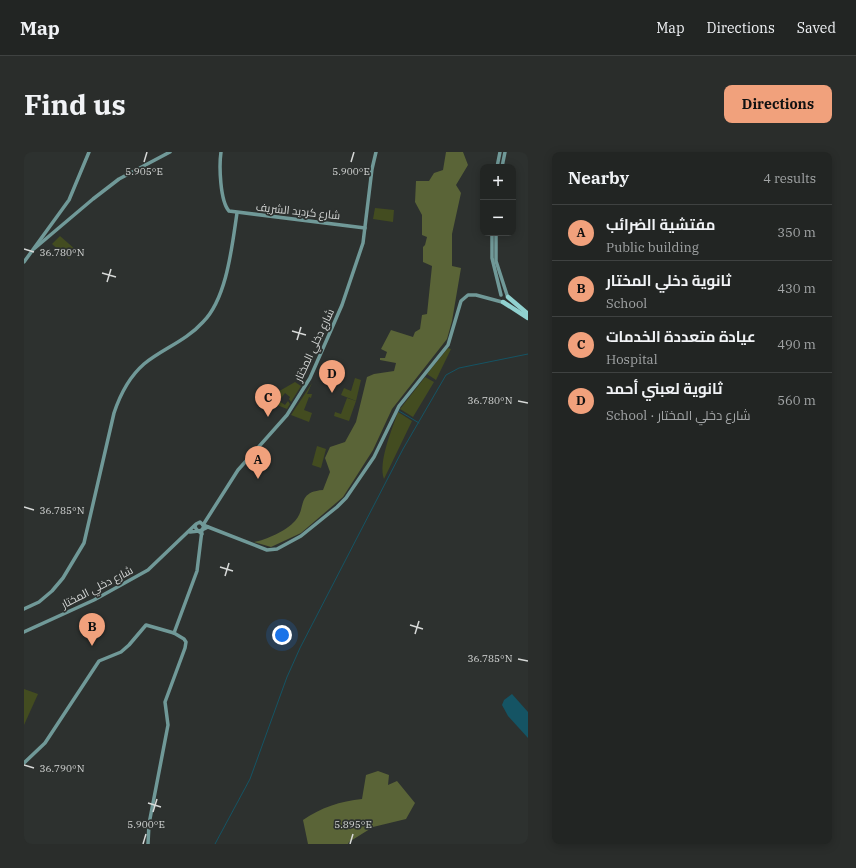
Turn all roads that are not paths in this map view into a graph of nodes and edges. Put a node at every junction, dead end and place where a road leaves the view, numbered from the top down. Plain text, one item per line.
1 (89, 152) edge
2 (170, 152) edge
3 (221, 152) edge
4 (376, 152) edge
5 (500, 152) edge
6 (505, 152) edge
7 (498, 164) edge
8 (503, 164) edge
9 (237, 213) junction
10 (365, 228) junction
11 (492, 236) edge
12 (496, 236) edge
13 (35, 248) junction
14 (24, 262) edge
15 (500, 294) junction
16 (508, 296) junction
17 (490, 298) junction
18 (495, 298) junction
19 (503, 302) junction
20 (528, 314) edge
21 (528, 318) edge
22 (207, 518) junction
23 (196, 524) junction
24 (203, 525) junction
25 (208, 527) junction
26 (201, 531) junction
27 (190, 532) junction
28 (24, 609) edge
29 (24, 632) edge
30 (174, 633) junction
31 (24, 764) edge
32 (148, 844) edge

1 - 13 street
2 - 13 street
3 - 9 street, شارع كرديد الشريف
4 - 10 street, شارع دخلي المختار
5 - 7 street
6 - 8 street
9 - 10 street, شارع كرديد الشريف
9 - 28 street
10 - 22 street, شارع دخلي المختار
11 - 15 street
12 - 16 street
13 - 14 street
15 - 16 street
15 - 18 street
15 - 18 street
15 - 19 street
16 - 19 street
16 - 20 highway
17 - 18 street
17 - 19 street
17 - 25 street
19 - 21 highway
22 - 23 street
22 - 24 street, شارع دخلي المختار
23 - 24 street
23 - 26 street
23 - 27 street, شارع دخلي المختار
24 - 25 street
24 - 26 street, شارع دخلي المختار
25 - 26 street
26 - 27 street
26 - 30 street, شارع دخلي المختار
27 - 29 street, شارع دخلي المختار
30 - 31 street
30 - 32 street

